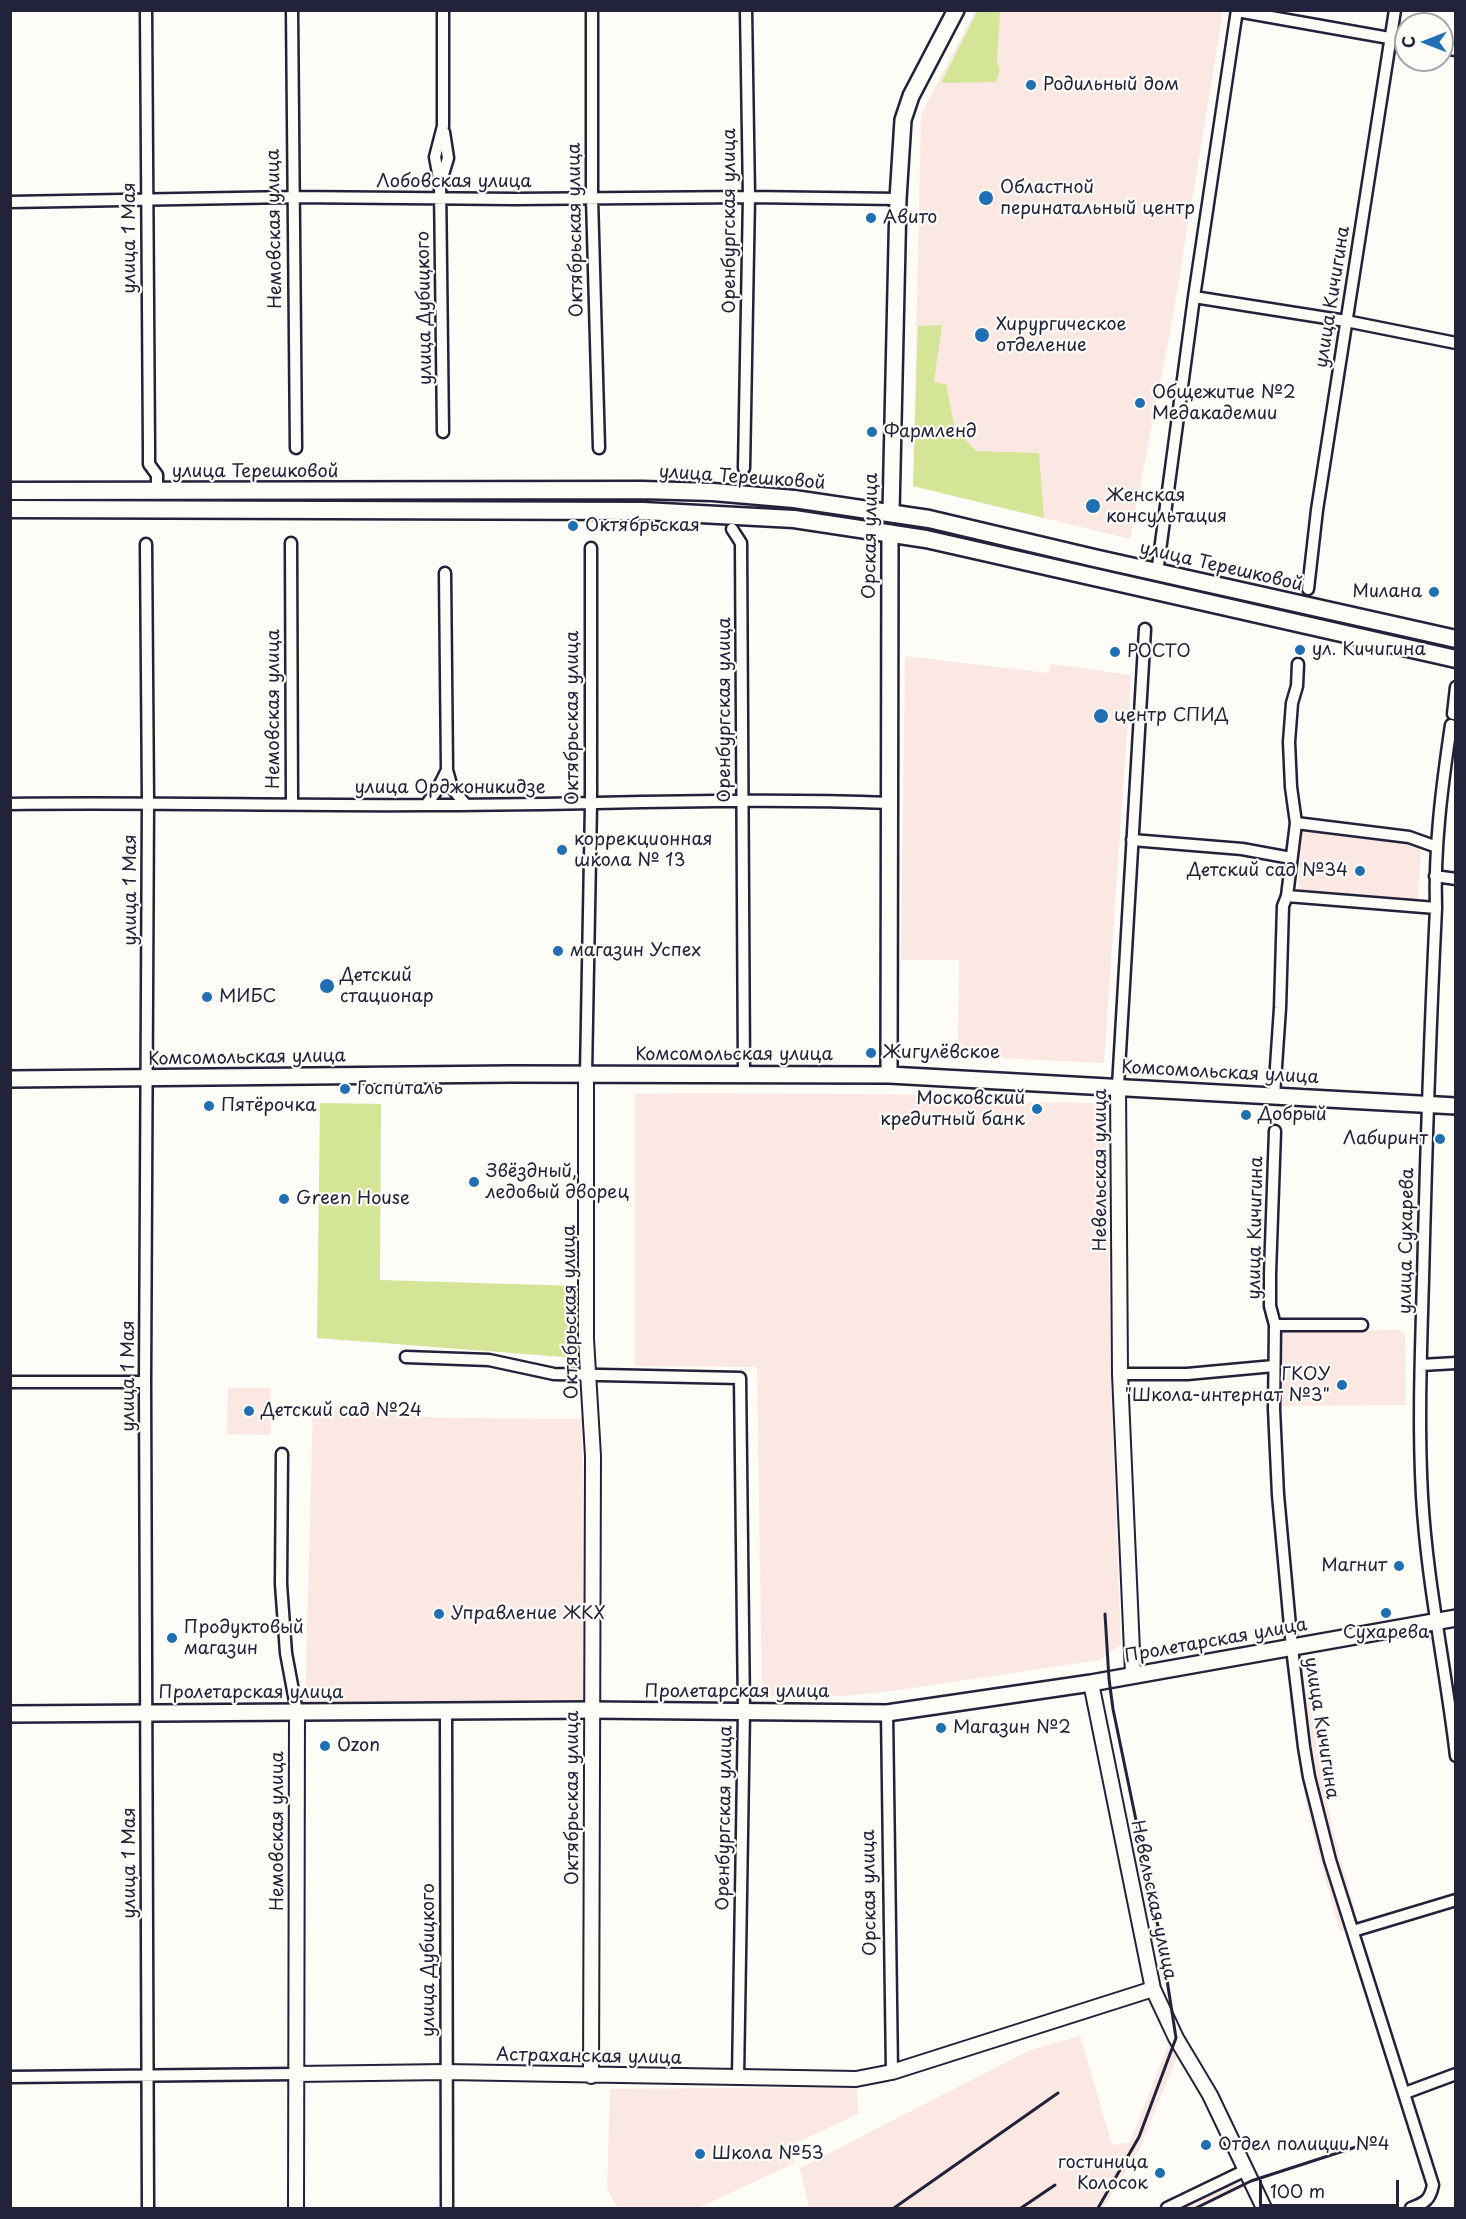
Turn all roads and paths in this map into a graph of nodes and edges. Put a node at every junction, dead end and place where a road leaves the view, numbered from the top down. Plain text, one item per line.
1 (146, 10) edge
2 (292, 10) edge
3 (443, 10) edge
4 (592, 10) edge
5 (746, 10) edge
6 (956, 10) edge
7 (1395, 10) edge
8 (1237, 11) edge
9 (1390, 39) junction
10 (1394, 40) edge
11 (292, 196) junction
12 (749, 197) junction
13 (592, 198) junction
14 (440, 199) junction
15 (898, 199) junction
16 (146, 201) junction
17 (10, 202) edge
18 (1194, 297) junction
19 (1346, 321) junction
20 (1455, 343) edge
21 (443, 432) dead end
22 (297, 448) dead end
23 (598, 448) dead end
24 (744, 468) dead end
25 (10, 491) edge
26 (157, 491) junction
27 (10, 509) edge
28 (891, 512) junction
29 (732, 529) dead end
30 (890, 533) junction
31 (291, 543) dead end
32 (146, 544) dead end
33 (591, 548) dead end
34 (445, 573) dead end
35 (1157, 573) junction
36 (1308, 589) dead end
37 (1145, 629) dead end
38 (1455, 639) edge
39 (1455, 659) edge
40 (1298, 664) dead end
41 (1455, 687) edge
42 (447, 770) junction
43 (742, 800) junction
44 (148, 802) junction
45 (890, 803) junction
46 (10, 804) edge
47 (292, 804) junction
48 (591, 804) junction
49 (426, 805) junction
50 (466, 805) junction
51 (1296, 823) junction
52 (1132, 840) junction
53 (1437, 847) junction
54 (1291, 858) junction
55 (1435, 876) junction
56 (1455, 879) edge
57 (1287, 896) junction
58 (1436, 908) junction
59 (586, 1074) junction
60 (744, 1074) junction
61 (889, 1075) junction
62 (10, 1078) edge
63 (146, 1078) junction
64 (1118, 1086) junction
65 (1274, 1096) junction
66 (1427, 1105) junction
67 (1455, 1107) edge
68 (1275, 1131) dead end
69 (1275, 1325) junction
70 (1362, 1325) dead end
71 (406, 1357) dead end
72 (1455, 1363) edge
73 (1421, 1365) junction
74 (1274, 1366) junction
75 (588, 1374) junction
76 (1120, 1374) junction
77 (10, 1382) edge
78 (145, 1382) junction
79 (282, 1454) dead end
80 (1455, 1618) edge
81 (1437, 1620) junction
82 (1292, 1648) junction
83 (1134, 1674) junction
84 (1091, 1683) junction
85 (592, 1710) junction
86 (744, 1711) junction
87 (297, 1712) junction
88 (446, 1712) junction
89 (887, 1713) junction
90 (10, 1714) edge
91 (146, 1714) junction
92 (1455, 1756) edge
93 (1455, 1900) edge
94 (1353, 1931) junction
95 (1153, 1989) junction
96 (446, 2072) junction
97 (892, 2072) junction
98 (148, 2074) junction
99 (296, 2074) junction
100 (1455, 2074) edge
101 (591, 2076) junction
102 (10, 2077) edge
103 (738, 2078) junction
104 (1405, 2093) junction
105 (1246, 2170) junction
106 (148, 2208) edge
107 (296, 2208) edge
108 (447, 2208) edge
109 (1167, 2208) edge
110 (1264, 2208) edge
111 (1411, 2208) edge

1 - 16 street, улица 1 Мая
2 - 11 street, Немовская улица
3 - 14 street, улица Дубицкого
4 - 13 street, Октябрьская улица
5 - 12 street, Оренбургская улица
6 - 15 main road, Орская улица
7 - 9 street, улица Кичигина
8 - 9 street
8 - 18 street
9 - 10 street
9 - 19 street, улица Кичигина
11 - 14 street, Лобовская улица
11 - 16 street, Лобовская улица
11 - 22 street, Немовская улица
12 - 13 street, Лобовская улица
12 - 15 street, Лобовская улица
12 - 24 street, Оренбургская улица
13 - 14 street, Лобовская улица
13 - 23 street, Октябрьская улица
14 - 21 street, улица Дубицкого
15 - 28 main road, Орская улица
16 - 17 street, Лобовская улица
16 - 26 street, улица 1 Мая
18 - 19 street
18 - 35 street
19 - 20 street
19 - 36 street, улица Кичигина
25 - 26 main road, улица Терешковой
26 - 28 main road, улица Терешковой
27 - 30 main road, улица Терешковой
28 - 30 main road, Орская улица
28 - 35 main road, улица Терешковой
29 - 43 street, Оренбургская улица
30 - 39 main road, улица Терешковой
30 - 45 main road, Орская улица
31 - 47 street, Немовская улица
32 - 44 street, улица 1 Мая
33 - 48 street, Октябрьская улица
34 - 42 street
35 - 38 main road, улица Терешковой
37 - 52 street, Невельская улица
40 - 51 street
41 - 53 street, улица Сухарева
42 - 49 street
42 - 50 street
43 - 45 street, улица Орджоникидзе
43 - 48 street, улица Орджоникидзе
43 - 60 street, Оренбургская улица
44 - 46 street, улица Орджоникидзе
44 - 47 street, улица Орджоникидзе
44 - 63 street, улица 1 Мая
45 - 61 main road, Орская улица
47 - 49 street, улица Орджоникидзе
48 - 50 street, улица Орджоникидзе
48 - 59 street, Октябрьская улица
49 - 50 street, улица Орджоникидзе
51 - 53 street
51 - 54 street
52 - 54 street
52 - 64 street, Невельская улица
53 - 55 street, улица Сухарева
54 - 57 street
55 - 56 street
55 - 58 street, улица Сухарева
57 - 58 street
57 - 65 street
58 - 66 street, улица Сухарева
59 - 60 main road, Комсомольская улица
59 - 63 main road, Комсомольская улица
59 - 75 street, Октябрьская улица
60 - 61 main road, Комсомольская улица
61 - 64 main road, Комсомольская улица
62 - 63 main road, Комсомольская улица
63 - 78 street, улица 1 Мая
64 - 65 main road, Комсомольская улица
64 - 76 street, Невельская улица
65 - 66 main road, Комсомольская улица
66 - 67 main road, Комсомольская улица
66 - 73 street, улица Сухарева
68 - 69 street, улица Кичигина
69 - 70 street
69 - 74 street, улица Кичигина
71 - 75 street
72 - 73 street
73 - 81 street, улица Сухарева
74 - 76 street
74 - 82 street, улица Кичигина
75 - 85 street, Октябрьская улица
75 - 86 street, Оренбургская улица
76 - 83 street, Невельская улица
77 - 78 street
78 - 91 street, улица 1 Мая
79 - 87 street, Немовская улица
80 - 81 main road, Пролетарская улица
81 - 82 main road, Пролетарская улица
81 - 92 street, улица Сухарева
82 - 83 main road, Пролетарская улица
82 - 94 street, улица Кичигина
83 - 84 main road, Пролетарская улица
84 - 89 main road, Пролетарская улица
84 - 95 street, Невельская улица
85 - 86 main road, Пролетарская улица
85 - 88 main road, Пролетарская улица
85 - 101 street, Октябрьская улица
86 - 89 main road, Пролетарская улица
86 - 103 street, Оренбургская улица
87 - 88 main road, Пролетарская улица
87 - 91 main road, Пролетарская улица
87 - 99 street, Немовская улица
88 - 96 street, улица Дубицкого
89 - 97 street, Орская улица
90 - 91 main road, Пролетарская улица
91 - 98 street, улица 1 Мая
93 - 94 street
94 - 104 street, улица Кичигина
95 - 97 street, Астраханская улица
95 - 105 street, Невельская улица
96 - 99 street, Астраханская улица
96 - 101 street, Астраханская улица
96 - 108 street, улица Дубицкого
97 - 103 street, Астраханская улица
98 - 99 street, Астраханская улица
98 - 102 street, Астраханская улица
98 - 106 street, улица 1 Мая
99 - 107 street, Немовская улица
100 - 104 street
101 - 103 street, Астраханская улица
104 - 111 street, улица Кичигина
105 - 109 street
105 - 110 street, Невельская улица

